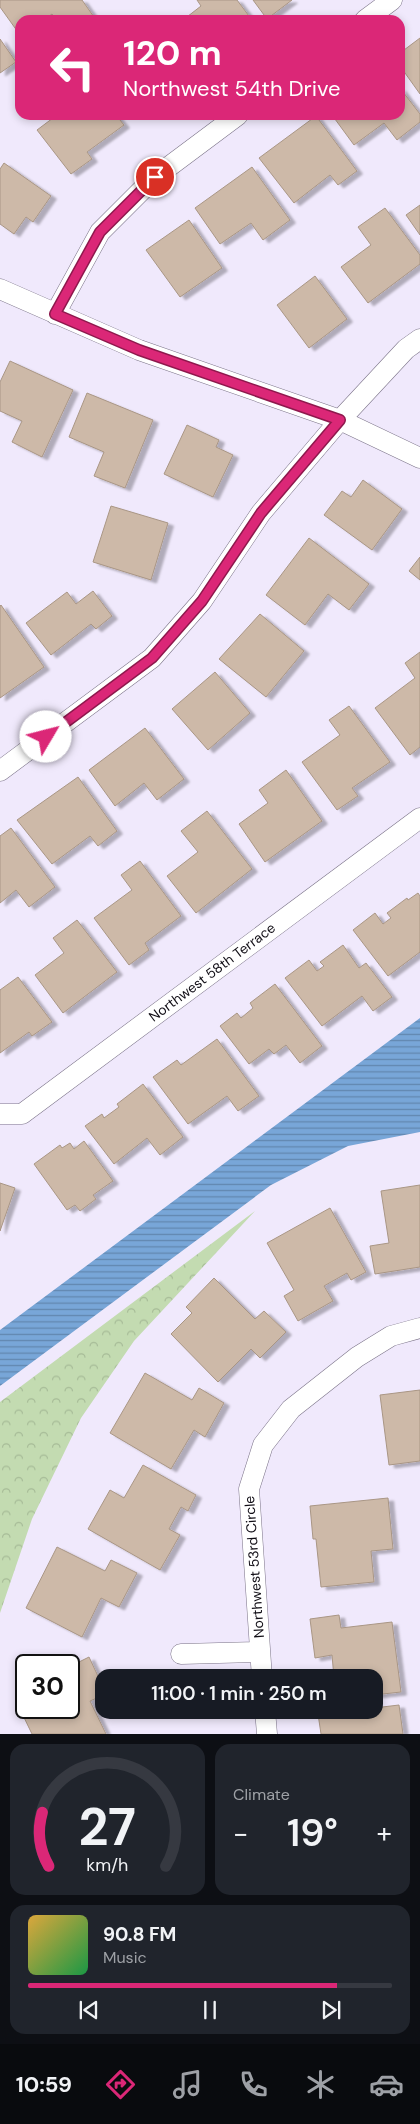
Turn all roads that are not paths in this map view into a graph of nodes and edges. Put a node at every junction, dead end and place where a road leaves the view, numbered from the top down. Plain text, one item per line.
1 (392, 0) edge
2 (372, 15) edge
3 (231, 120) edge
4 (0, 289) edge
5 (55, 314) junction
6 (420, 339) edge
7 (340, 420) junction
8 (420, 458) edge
9 (0, 771) edge
10 (420, 818) edge
11 (0, 1114) edge
12 (420, 1328) edge
13 (260, 1652) junction
14 (181, 1654) dead end
15 (261, 1669) edge
16 (266, 1719) edge
17 (267, 1734) edge

1 - 2 street
3 - 5 street
4 - 5 street
5 - 7 street
6 - 7 street
7 - 8 street
7 - 9 street
10 - 11 street, Northwest 58th Terrace
12 - 13 street, Northwest 53rd Circle
13 - 14 street, Northwest 53rd Circle
13 - 15 street, Northwest 53rd Circle
16 - 17 street

